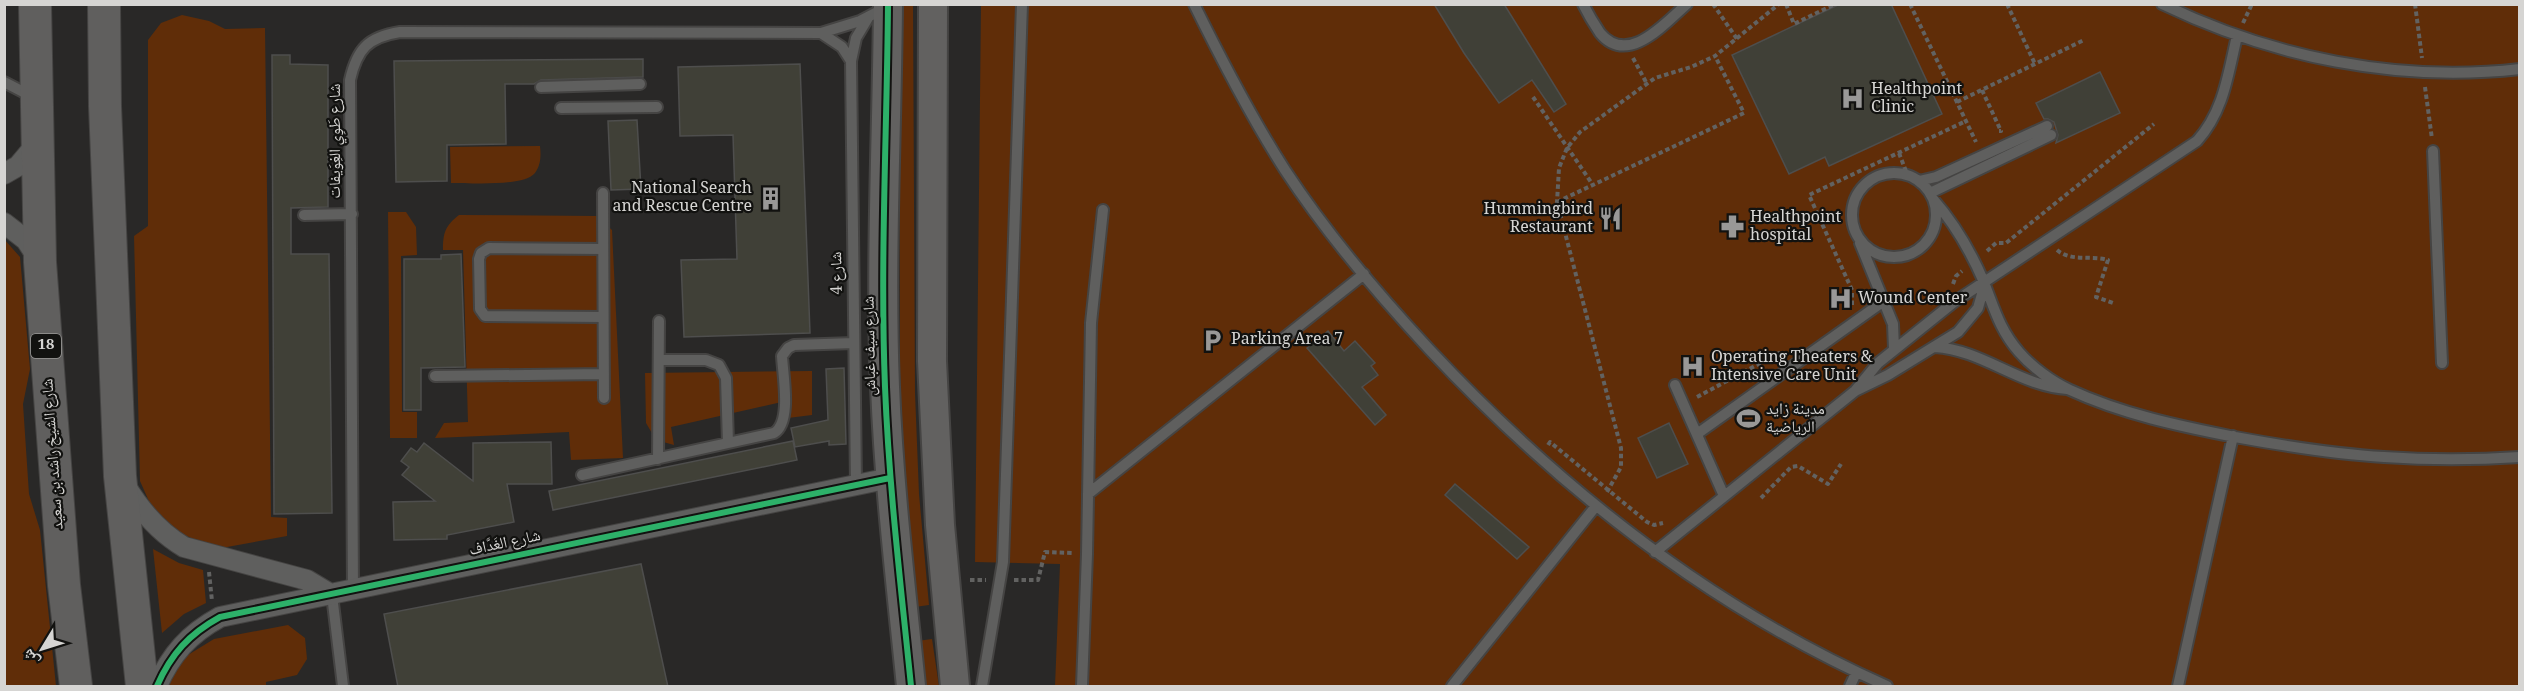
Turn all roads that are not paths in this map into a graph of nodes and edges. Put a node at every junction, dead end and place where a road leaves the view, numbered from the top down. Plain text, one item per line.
1 (34, 4) edge
2 (104, 4) edge
3 (933, 4) edge
4 (1022, 4) edge
5 (1194, 4) edge
6 (1583, 4) edge
7 (1687, 4) edge
8 (2162, 4) edge
9 (881, 9) edge
10 (821, 33) junction
11 (2237, 36) junction
12 (851, 61) junction
13 (2520, 69) edge
14 (4, 82) edge
15 (640, 84) dead end
16 (541, 87) dead end
17 (38, 100) junction
18 (657, 107) dead end
19 (561, 108) dead end
20 (39, 141) junction
21 (2433, 151) dead end
22 (4, 174) edge
23 (1919, 181) junction
24 (603, 193) dead end
25 (1932, 196) junction
26 (1103, 210) dead end
27 (352, 214) junction
28 (304, 215) dead end
29 (4, 223) edge
30 (1858, 237) junction
31 (603, 249) junction
32 (40, 261) junction
33 (1364, 274) junction
34 (1984, 284) junction
35 (1884, 301) junction
36 (603, 317) junction
37 (659, 321) dead end
38 (854, 343) junction
39 (1934, 347) junction
40 (1894, 349) junction
41 (659, 360) junction
42 (2442, 363) dead end
43 (604, 374) junction
44 (435, 376) dead end
45 (1675, 384) dead end
46 (2068, 389) junction
47 (1855, 391) junction
48 (604, 398) dead end
49 (1697, 434) junction
50 (2233, 436) junction
51 (728, 444) junction
52 (2520, 457) edge
53 (658, 459) junction
54 (582, 475) dead end
55 (120, 476) junction
56 (890, 478) junction
57 (856, 485) junction
58 (1088, 494) junction
59 (1724, 496) junction
60 (1596, 506) junction
61 (1655, 552) junction
62 (353, 591) junction
63 (332, 595) junction
64 (1857, 673) junction
65 (76, 687) edge
66 (142, 687) edge
67 (157, 687) edge
68 (343, 687) edge
69 (910, 687) edge
70 (955, 687) edge
71 (982, 687) edge
72 (1082, 687) edge
73 (1452, 687) edge
74 (1850, 687) edge
75 (1887, 687) edge
76 (2178, 687) edge

1 - 17 main road, شارع الشيخ راشد بن سعيد / 18
2 - 55 main road
3 - 70 street
4 - 71 lane
5 - 33 lane
6 - 7 lane
8 - 11 lane
9 - 10 lane, شارع طَوِي الغِوَيفات
9 - 12 lane, شارع 4
9 - 56 street, شارع سيف غباش
10 - 12 lane
10 - 27 lane, شارع طَوِي الغِوَيفات
11 - 13 lane
11 - 34 lane
12 - 38 lane, شارع 4
14 - 17 lane
15 - 16 lane
17 - 20 main road, شارع الشيخ راشد بن سعيد / 18
18 - 19 lane
20 - 22 street
20 - 32 main road, شارع الشيخ راشد بن سعيد / 18
21 - 42 lane
23 - 25 lane
23 - 25 lane
23 - 30 lane
24 - 31 lane
25 - 30 lane
25 - 34 lane
26 - 58 lane
27 - 28 lane
27 - 62 lane, شارع طَوِي الغِوَيفات
29 - 32 street
30 - 35 lane
31 - 36 lane
31 - 36 lane
32 - 65 main road, شارع الشيخ راشد بن سعيد / 18
33 - 58 lane
33 - 60 lane
34 - 39 lane
34 - 40 lane
34 - 46 lane
35 - 40 lane
35 - 49 lane
36 - 43 lane
37 - 41 lane
38 - 51 lane
38 - 57 lane, شارع 4
39 - 46 lane
39 - 47 lane
40 - 47 lane
41 - 51 lane
41 - 53 lane
43 - 44 lane
43 - 48 lane
45 - 49 lane
46 - 50 lane
47 - 59 lane
49 - 59 lane
50 - 52 lane
50 - 76 lane
51 - 53 lane
53 - 54 lane
55 - 63 street
55 - 66 main road
56 - 57 street, شارع الغَدَّاف
56 - 69 street, شارع سيف غباش
57 - 62 street, شارع الغَدَّاف
58 - 72 lane
59 - 61 lane
60 - 61 lane
60 - 73 lane
61 - 64 lane
62 - 63 street, شارع الغَدَّاف
63 - 67 street, شارع الغَدَّاف
63 - 68 lane
64 - 74 lane
64 - 75 lane

